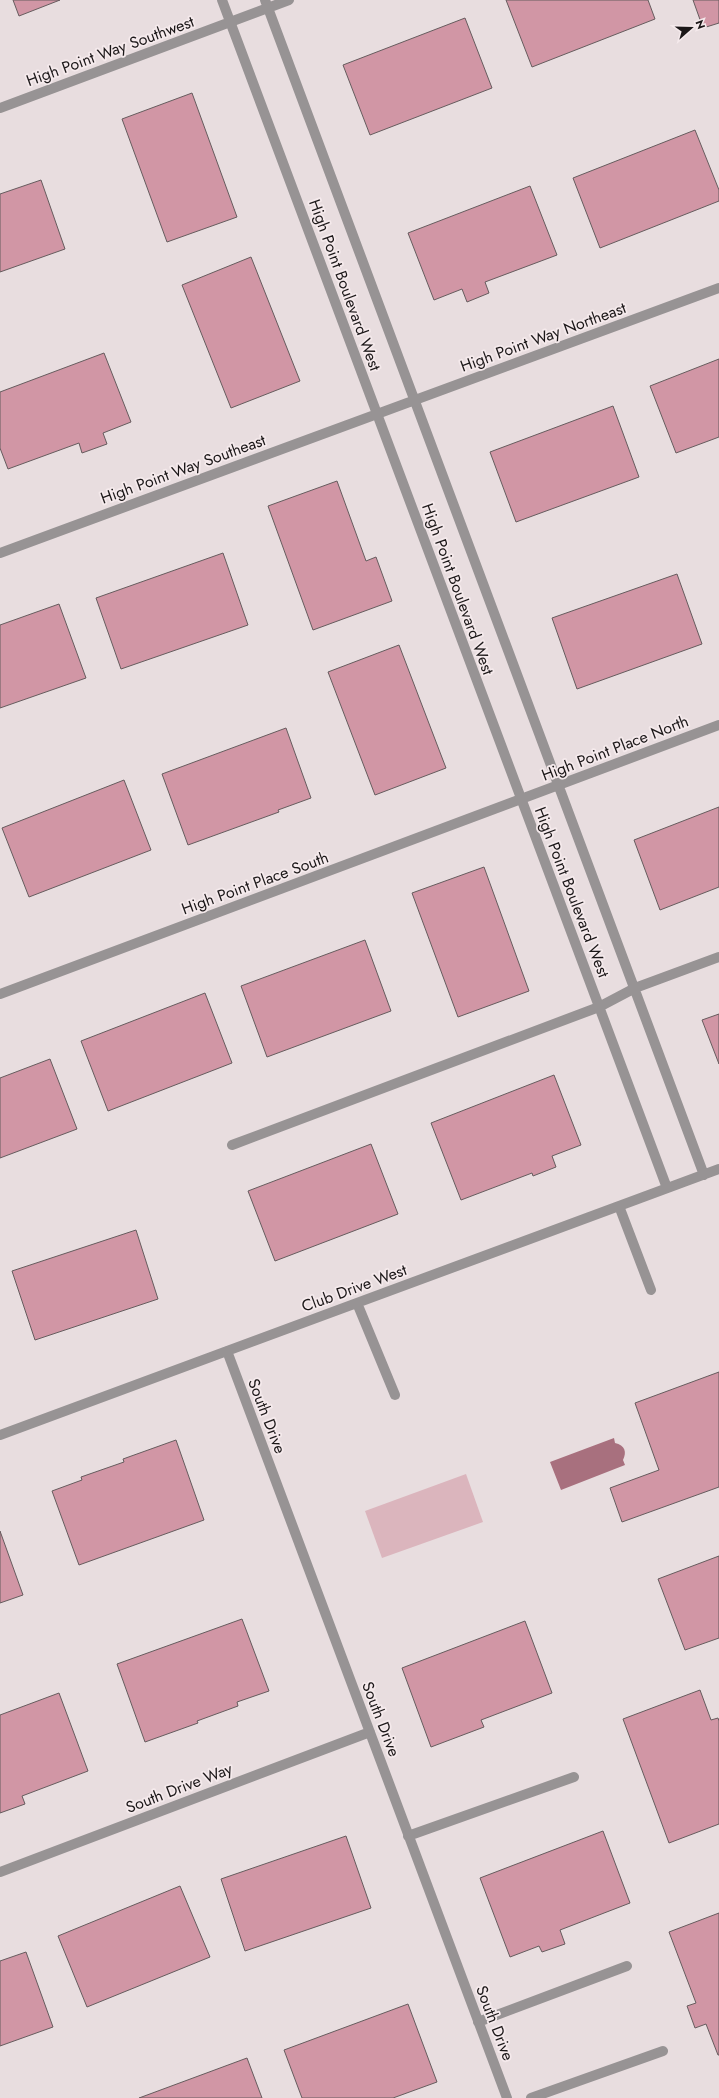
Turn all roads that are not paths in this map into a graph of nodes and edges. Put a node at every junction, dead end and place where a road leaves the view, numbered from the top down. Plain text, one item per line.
1 (222, 0) edge
2 (289, 0) edge
3 (266, 4) edge
4 (231, 22) junction
5 (0, 108) edge
6 (719, 288) edge
7 (415, 400) junction
8 (377, 414) junction
9 (0, 553) edge
10 (719, 725) edge
11 (559, 786) junction
12 (521, 800) junction
13 (719, 957) edge
14 (635, 988) junction
15 (0, 994) edge
16 (599, 1007) junction
17 (232, 1145) dead end
18 (719, 1169) edge
19 (704, 1175) junction
20 (667, 1188) junction
21 (619, 1206) junction
22 (651, 1290) dead end
23 (357, 1303) junction
24 (227, 1351) junction
25 (395, 1395) dead end
26 (0, 1435) edge
27 (370, 1732) junction
28 (574, 1777) dead end
29 (408, 1836) junction
30 (0, 1872) edge
31 (627, 1966) dead end
32 (478, 2022) junction
33 (663, 2051) dead end
34 (507, 2098) edge
35 (531, 2098) edge

1 - 4 street, High Point Boulevard West
2 - 3 street, High Point Way Southwest
3 - 4 street, High Point Way Southwest
3 - 7 street, High Point Boulevard West
4 - 5 street, High Point Way Southwest
4 - 8 street, High Point Boulevard West
6 - 7 street, High Point Way Northeast
7 - 8 street, High Point Way Northeast
7 - 11 street, High Point Boulevard West
8 - 9 street, High Point Way Southeast
8 - 12 street, High Point Boulevard West
10 - 11 street, High Point Place North
11 - 12 street, High Point Place North
11 - 14 street, High Point Boulevard West
12 - 15 street, High Point Place South
12 - 16 street, High Point Boulevard West
13 - 14 street
14 - 16 street
14 - 19 street, High Point Boulevard West
16 - 17 street
16 - 20 street, High Point Boulevard West
18 - 19 street, Club Drive West
19 - 20 street, Club Drive West
20 - 21 street, Club Drive West
21 - 22 street
21 - 23 street, Club Drive West
23 - 24 street, Club Drive West
23 - 25 street
24 - 26 street, Club Drive West
24 - 27 street, South Drive
27 - 29 street, South Drive
27 - 30 street, South Drive Way
28 - 29 street
29 - 32 street, South Drive
31 - 32 street
32 - 34 street, South Drive
33 - 35 street

